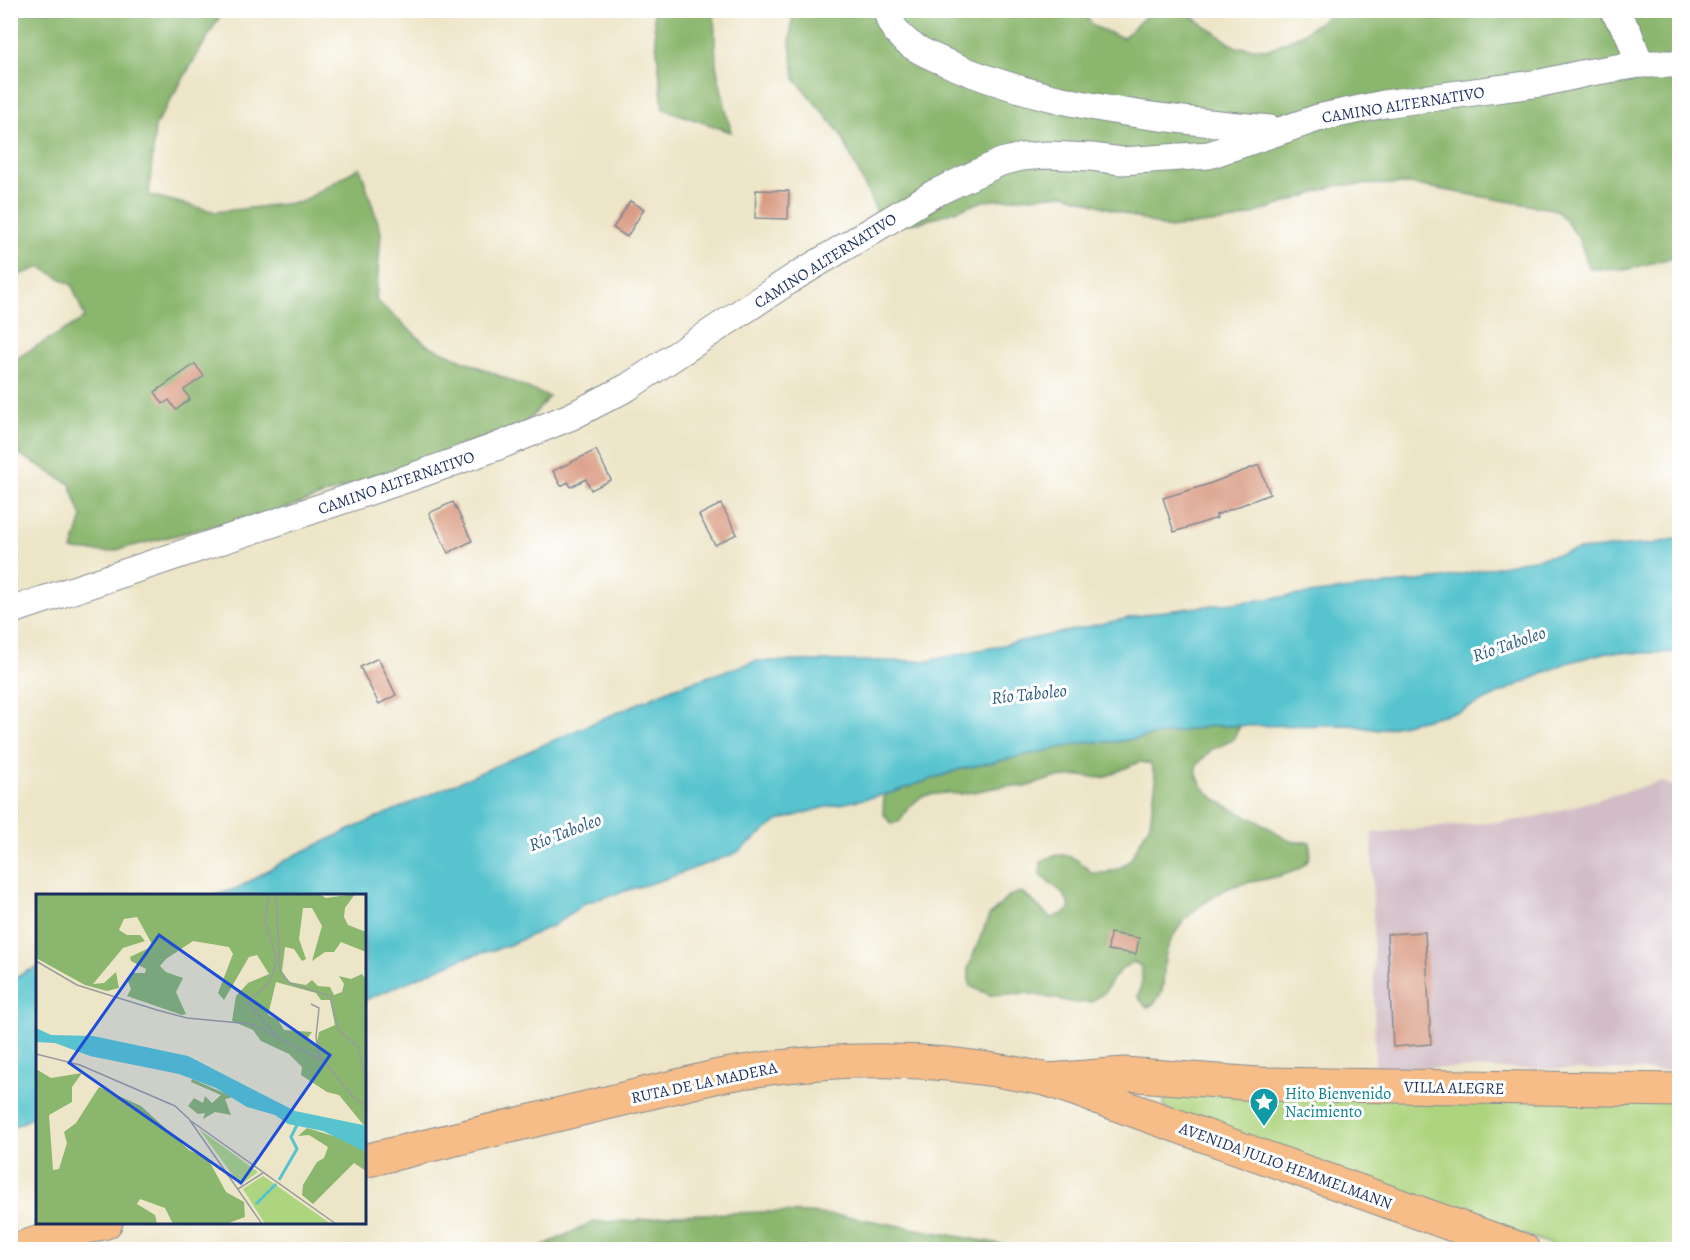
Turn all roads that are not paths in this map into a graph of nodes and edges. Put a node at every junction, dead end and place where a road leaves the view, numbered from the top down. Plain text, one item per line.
1 (887, 10) edge
2 (1613, 10) edge
3 (1640, 64) junction
4 (1680, 64) edge
5 (1281, 130) junction
6 (10, 610) edge
7 (1049, 1080) junction
8 (1680, 1089) edge
9 (366, 1161) edge
10 (98, 1224) edge
11 (16, 1250) edge
12 (1523, 1250) edge

1 - 5 street
2 - 3 street
3 - 4 street, CAMINO ALTERNATIVO
3 - 5 street, CAMINO ALTERNATIVO
5 - 6 street, CAMINO ALTERNATIVO
7 - 8 main road, VILLA ALEGRE
7 - 9 main road, RUTA DE LA MADERA
7 - 12 main road, AVENIDA JULIO HEMMELMANN
10 - 11 main road

